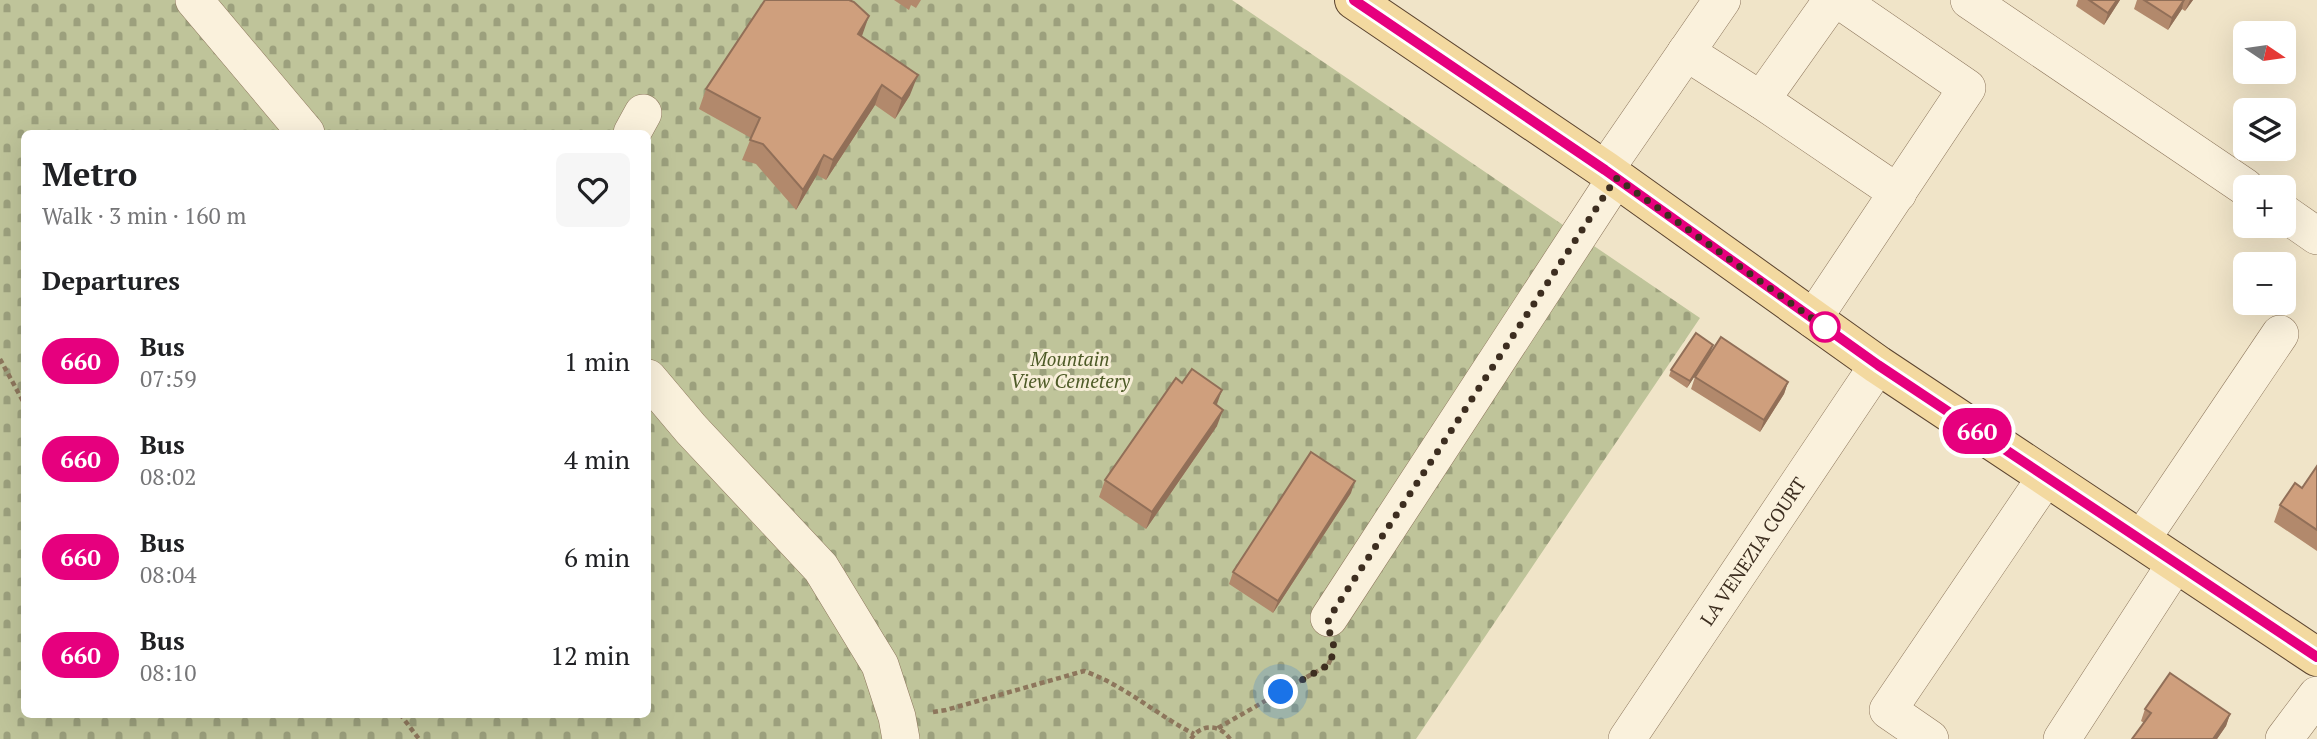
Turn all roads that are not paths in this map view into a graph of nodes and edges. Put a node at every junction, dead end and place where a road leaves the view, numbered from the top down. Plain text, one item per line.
1 (194, 0) edge
2 (1354, 0) edge
3 (1722, 0) edge
4 (1832, 0) edge
5 (1839, 0) edge
6 (1969, 0) edge
7 (1686, 52) junction
8 (1761, 100) junction
9 (303, 130) edge
10 (1611, 174) junction
11 (2233, 179) edge
12 (1898, 193) junction
13 (2296, 221) edge
14 (2317, 236) edge
15 (1812, 318) junction
16 (2280, 334) dead end
17 (1878, 365) junction
18 (651, 382) edge
19 (2046, 477) junction
20 (2141, 540) junction
21 (2176, 563) junction
22 (1329, 618) road end
23 (2317, 657) edge
24 (2317, 695) edge
25 (899, 728) edge
26 (1627, 739) edge
27 (1930, 739) edge
28 (2062, 739) edge
29 (2284, 739) edge

1 - 9 street
2 - 10 main road
3 - 7 street
4 - 8 street
5 - 12 street
6 - 11 street
7 - 8 street
7 - 10 street
8 - 12 street
10 - 15 main road
10 - 22 street
12 - 15 street
13 - 14 street
15 - 17 main road
16 - 20 street
17 - 19 main road
17 - 26 street, LA VENEZIA COURT
18 - 25 street
19 - 20 main road
19 - 27 street
20 - 21 main road
21 - 23 main road
21 - 28 street
24 - 29 street

